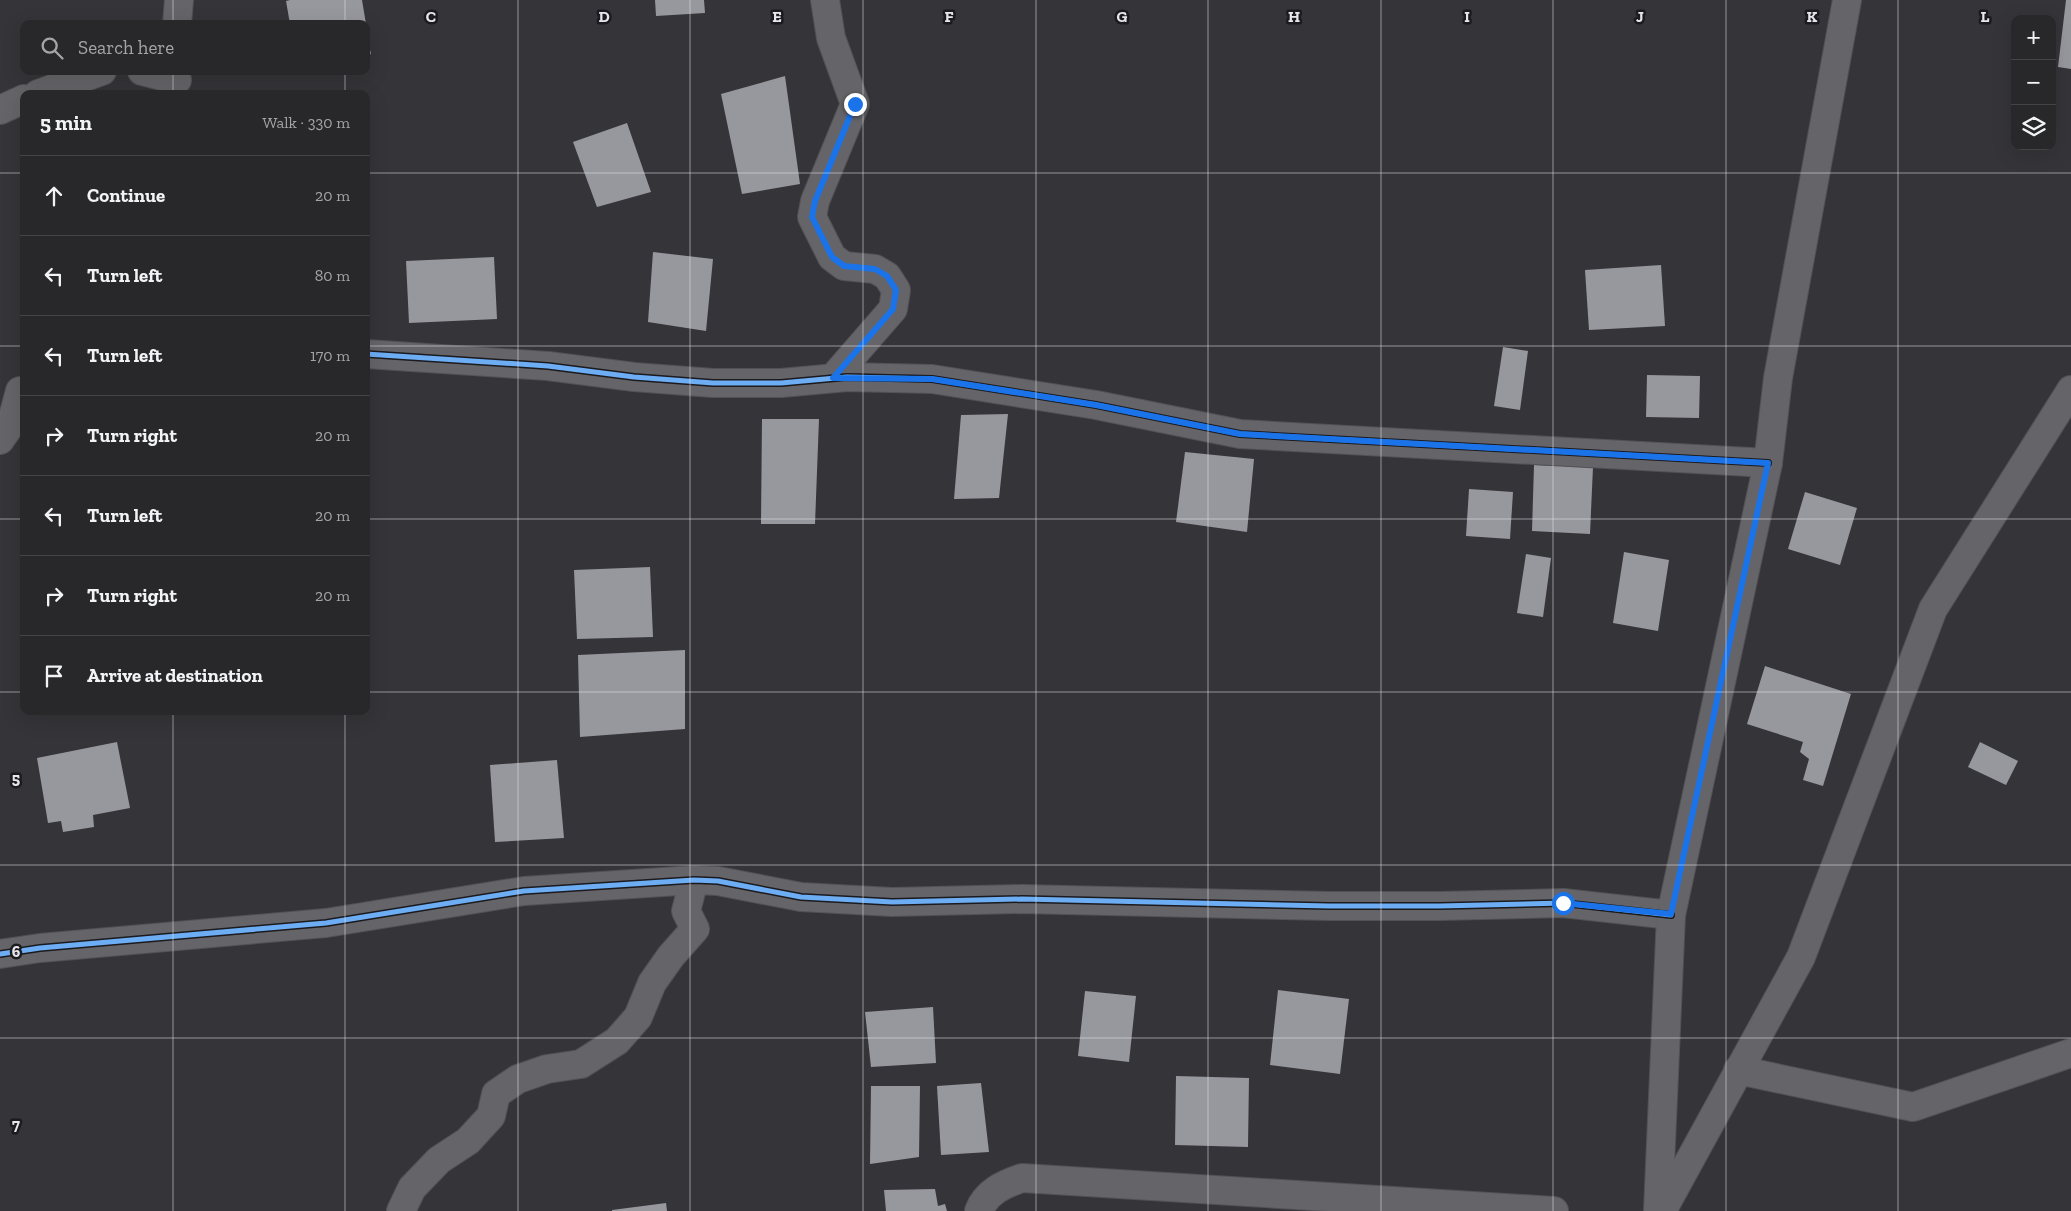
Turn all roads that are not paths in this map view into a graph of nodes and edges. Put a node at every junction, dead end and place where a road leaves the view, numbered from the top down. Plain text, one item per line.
1 (179, 0) edge
2 (825, 0) edge
3 (1847, 0) edge
4 (177, 20) edge
5 (91, 75) edge
6 (155, 75) edge
7 (177, 82) edge
8 (49, 90) edge
9 (20, 101) edge
10 (0, 110) edge
11 (370, 354) edge
12 (833, 378) junction
13 (2071, 390) edge
14 (15, 394) edge
15 (0, 440) edge
16 (1768, 463) junction
17 (694, 880) junction
18 (1671, 914) junction
19 (0, 954) edge
20 (2071, 1053) edge
21 (1738, 1070) junction
22 (401, 1211) edge
23 (979, 1211) edge
24 (1554, 1211) edge
25 (1660, 1211) edge

1 - 4 street
2 - 12 street
3 - 16 street
5 - 8 street
6 - 7 street
9 - 10 street
11 - 12 street
12 - 16 street
13 - 21 street
14 - 15 street
16 - 18 street
17 - 18 street
17 - 19 street
17 - 22 street
18 - 25 street
20 - 21 street
21 - 25 street
23 - 24 street

